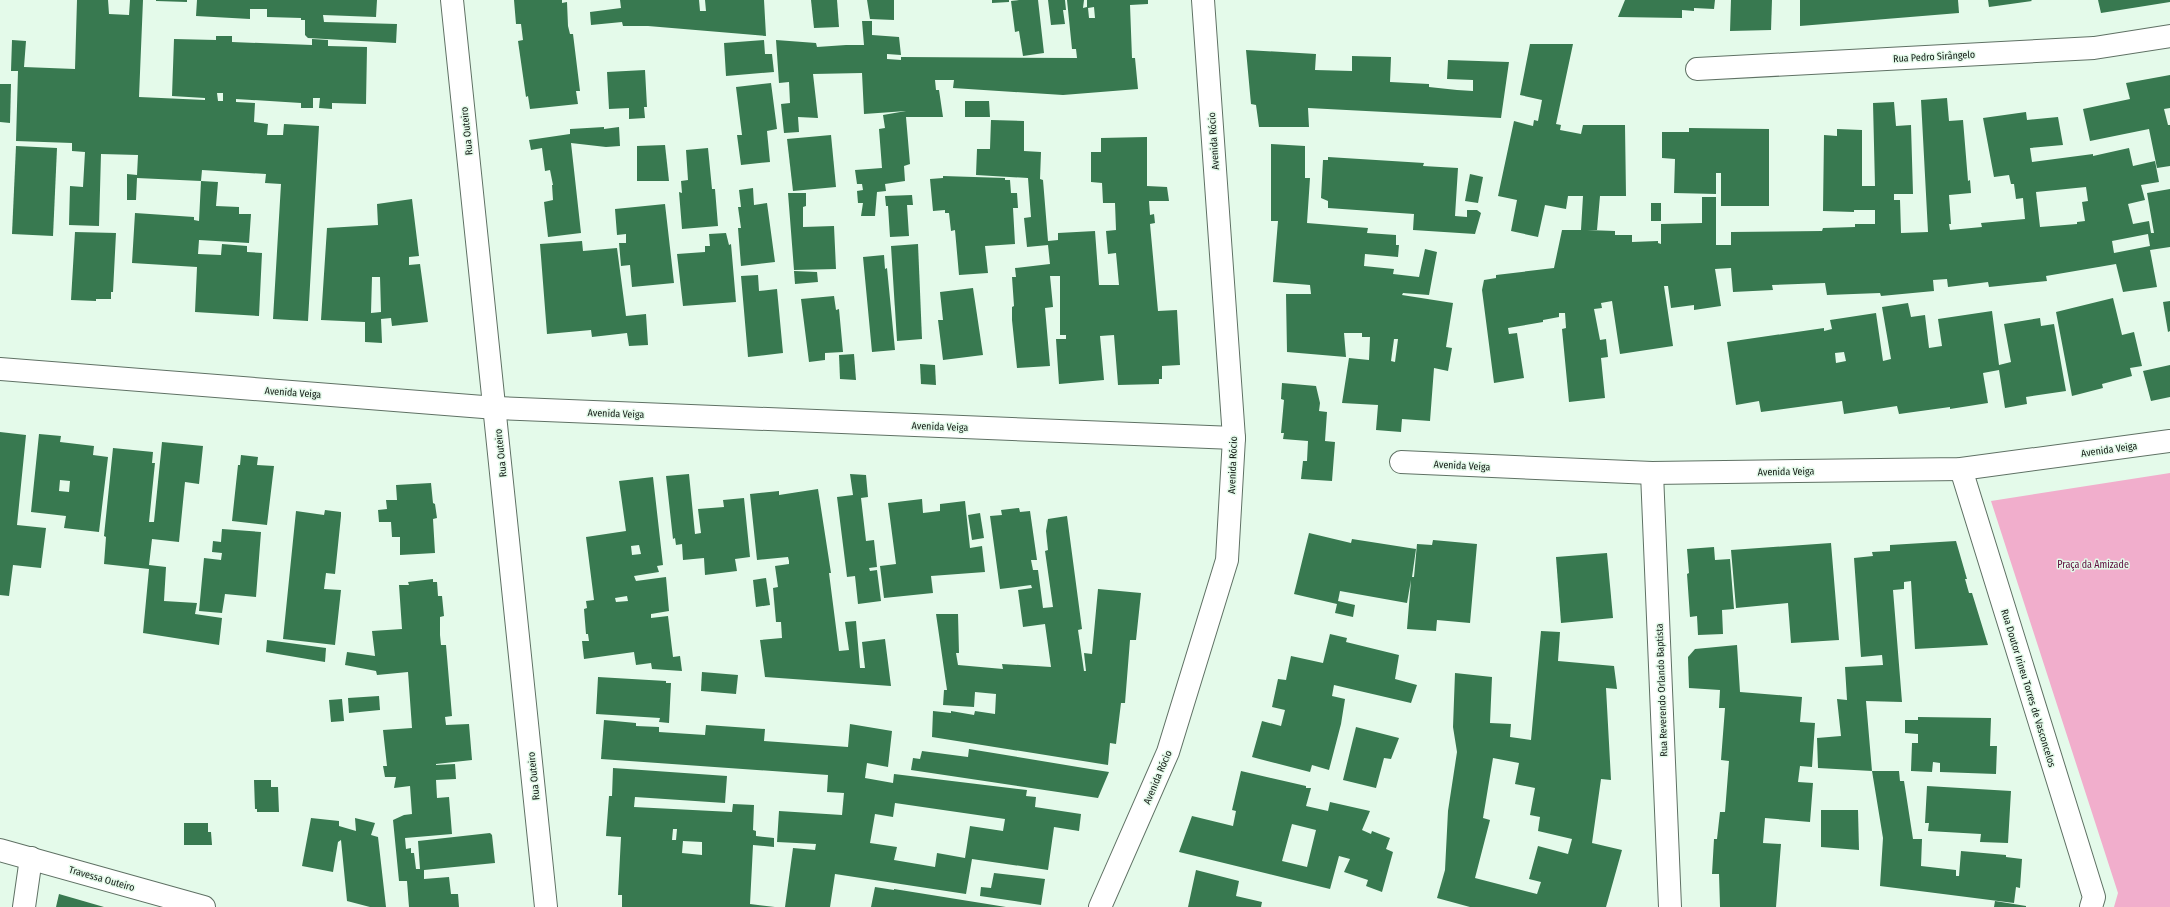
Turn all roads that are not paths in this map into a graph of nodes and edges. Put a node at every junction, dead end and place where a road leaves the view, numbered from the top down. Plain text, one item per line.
1 (452, 0) edge
2 (1203, 0) edge
3 (2170, 36) edge
4 (1697, 69) dead end
5 (0, 369) edge
6 (496, 408) junction
7 (1234, 438) junction
8 (2170, 441) edge
9 (1401, 462) dead end
10 (1961, 469) junction
11 (1652, 473) junction
12 (0, 850) edge
13 (31, 858) junction
14 (24, 907) edge
15 (204, 907) edge
16 (546, 907) edge
17 (1100, 907) edge
18 (1670, 907) edge
19 (2091, 907) edge

1 - 6 street, Rua Outeiro
2 - 7 street, Avenida Rócio
3 - 4 street, Rua Pedro Sirângelo
5 - 6 street, Avenida Veiga
6 - 7 street, Avenida Veiga
6 - 16 street, Rua Outeiro
7 - 17 street, Avenida Rócio
8 - 10 street, Avenida Veiga
9 - 11 street, Avenida Veiga
10 - 11 street, Avenida Veiga
10 - 19 street, Rua Doutor Irineu Torres de Vasconcelos
11 - 18 street, Rua Reverendo Orlando Baptista
12 - 13 street, Travessa Outeiro
13 - 14 street
13 - 15 street, Travessa Outeiro

